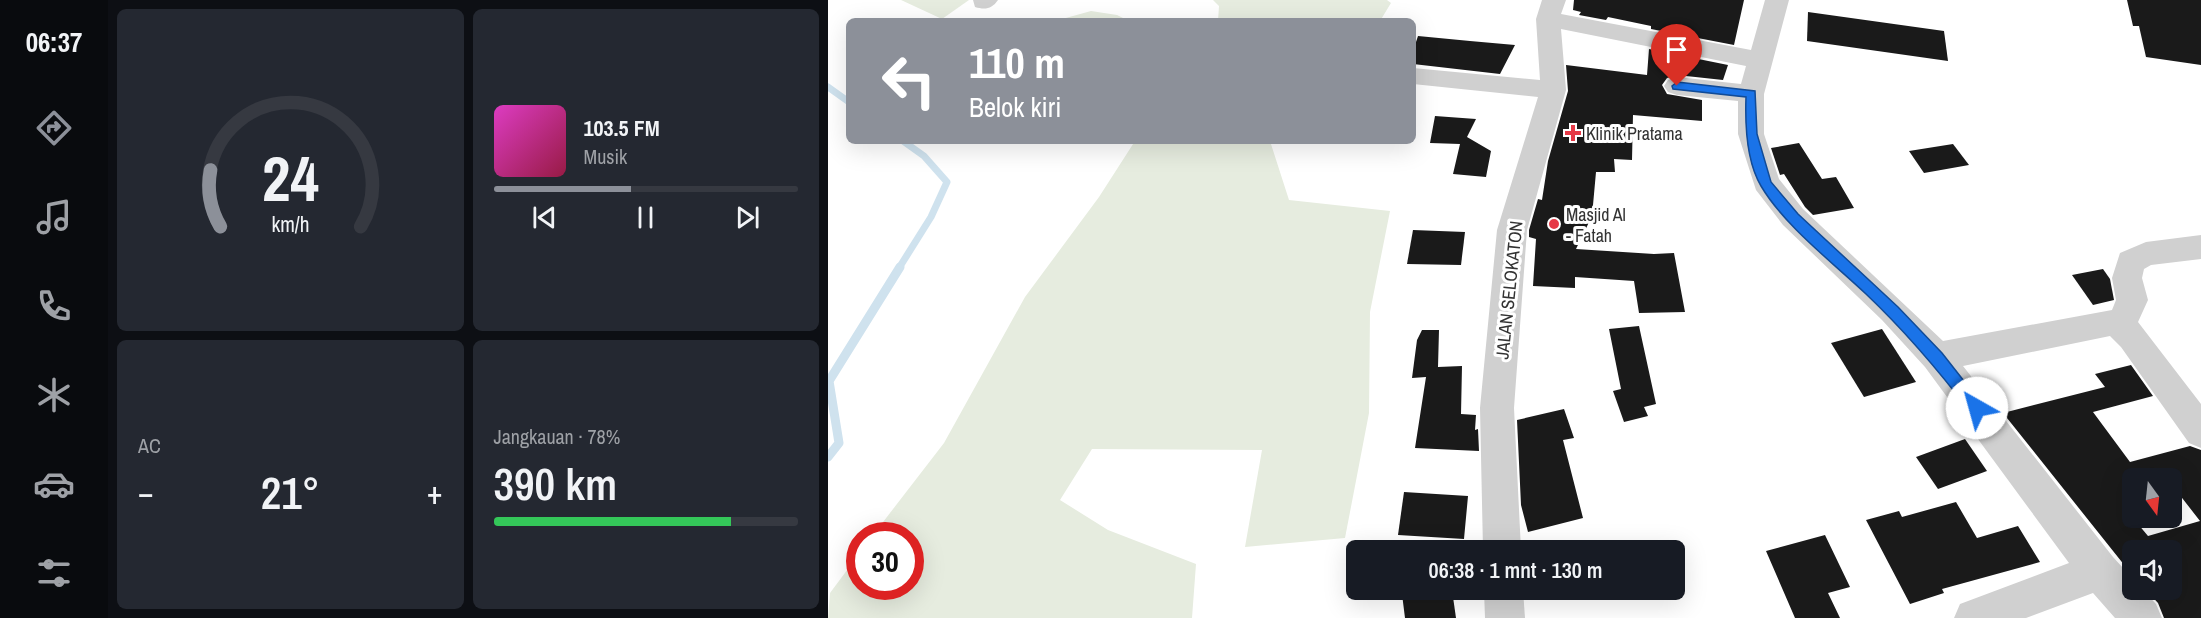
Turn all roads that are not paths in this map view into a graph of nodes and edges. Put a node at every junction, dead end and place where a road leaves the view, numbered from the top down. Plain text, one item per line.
1 (1777, 0) edge
2 (1551, 9) edge
3 (1759, 60) junction
4 (1416, 76) edge
5 (1677, 86) dead end
6 (1553, 90) junction
7 (1751, 94) junction
8 (2201, 247) edge
9 (2121, 326) junction
10 (1937, 357) junction
11 (2201, 432) edge
12 (1502, 540) edge
13 (2099, 571) junction
14 (1504, 600) edge
15 (1505, 618) edge
16 (1974, 618) edge
17 (2142, 618) edge

1 - 3 street
2 - 3 street
2 - 6 street, JALAN SELOKATON
3 - 7 street
4 - 6 street
5 - 7 street
6 - 12 street, JALAN SELOKATON
7 - 10 street
8 - 9 street
9 - 10 street
9 - 11 street
10 - 13 street
13 - 16 street
13 - 17 street
14 - 15 street

